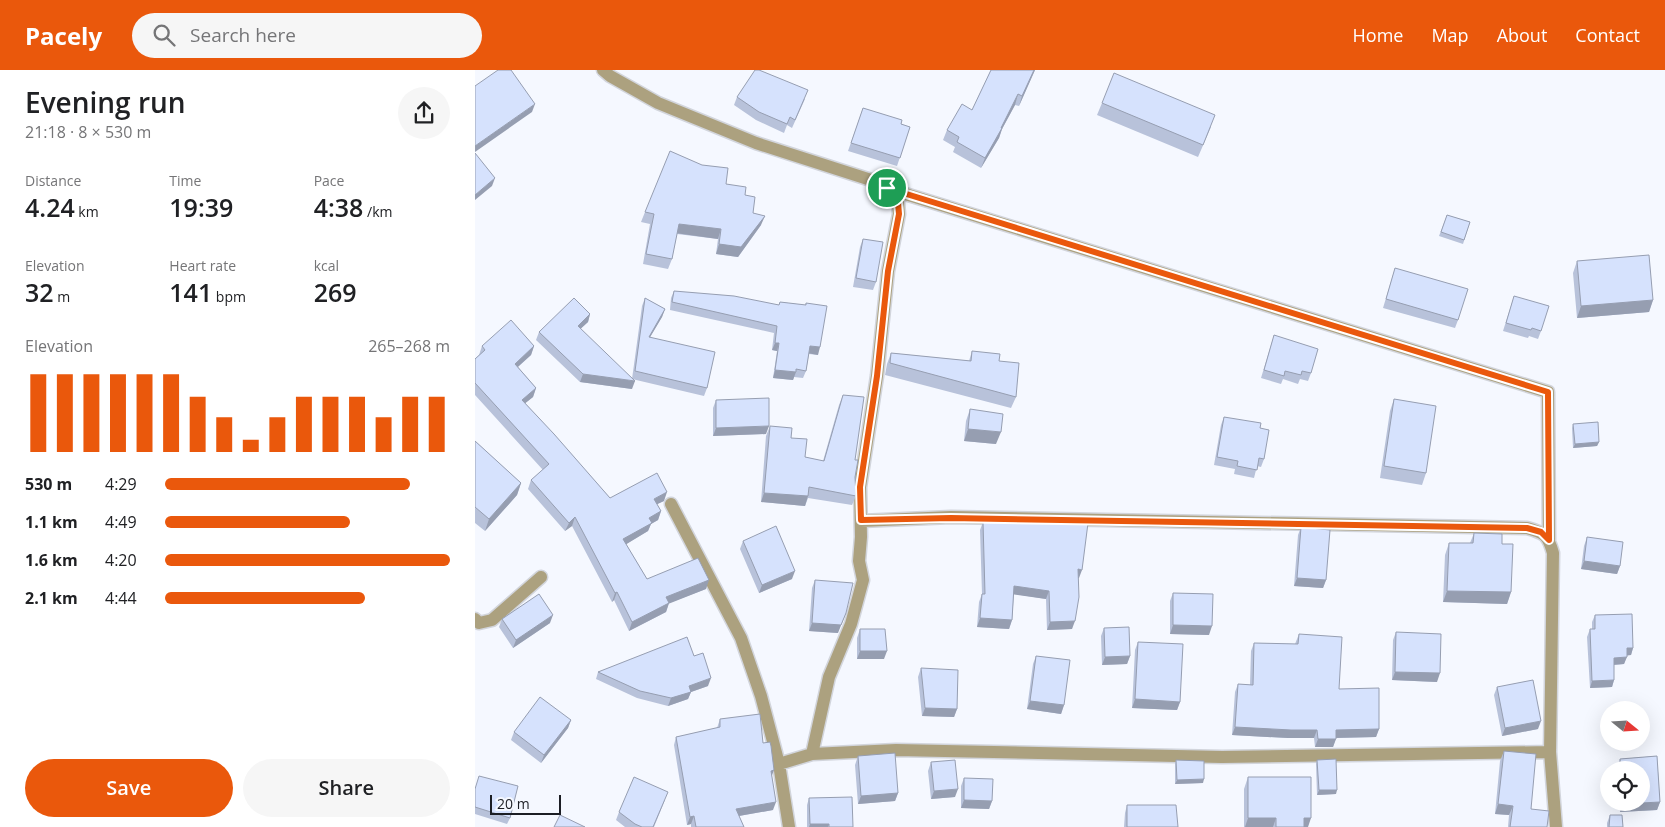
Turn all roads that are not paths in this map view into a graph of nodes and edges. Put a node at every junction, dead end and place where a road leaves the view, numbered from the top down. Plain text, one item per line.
1 (603, 70) edge
2 (887, 188) junction
3 (671, 504) dead end
4 (861, 520) junction
5 (1549, 540) junction
6 (541, 576) dead end
7 (475, 620) edge
8 (1550, 752) junction
9 (812, 754) junction
10 (779, 764) junction
11 (789, 827) edge
12 (1556, 827) edge

1 - 2 street
2 - 4 street
2 - 5 street
3 - 10 street
4 - 5 street
4 - 9 street
5 - 8 street
6 - 7 street
8 - 9 street
8 - 12 street
9 - 10 street
10 - 11 street

